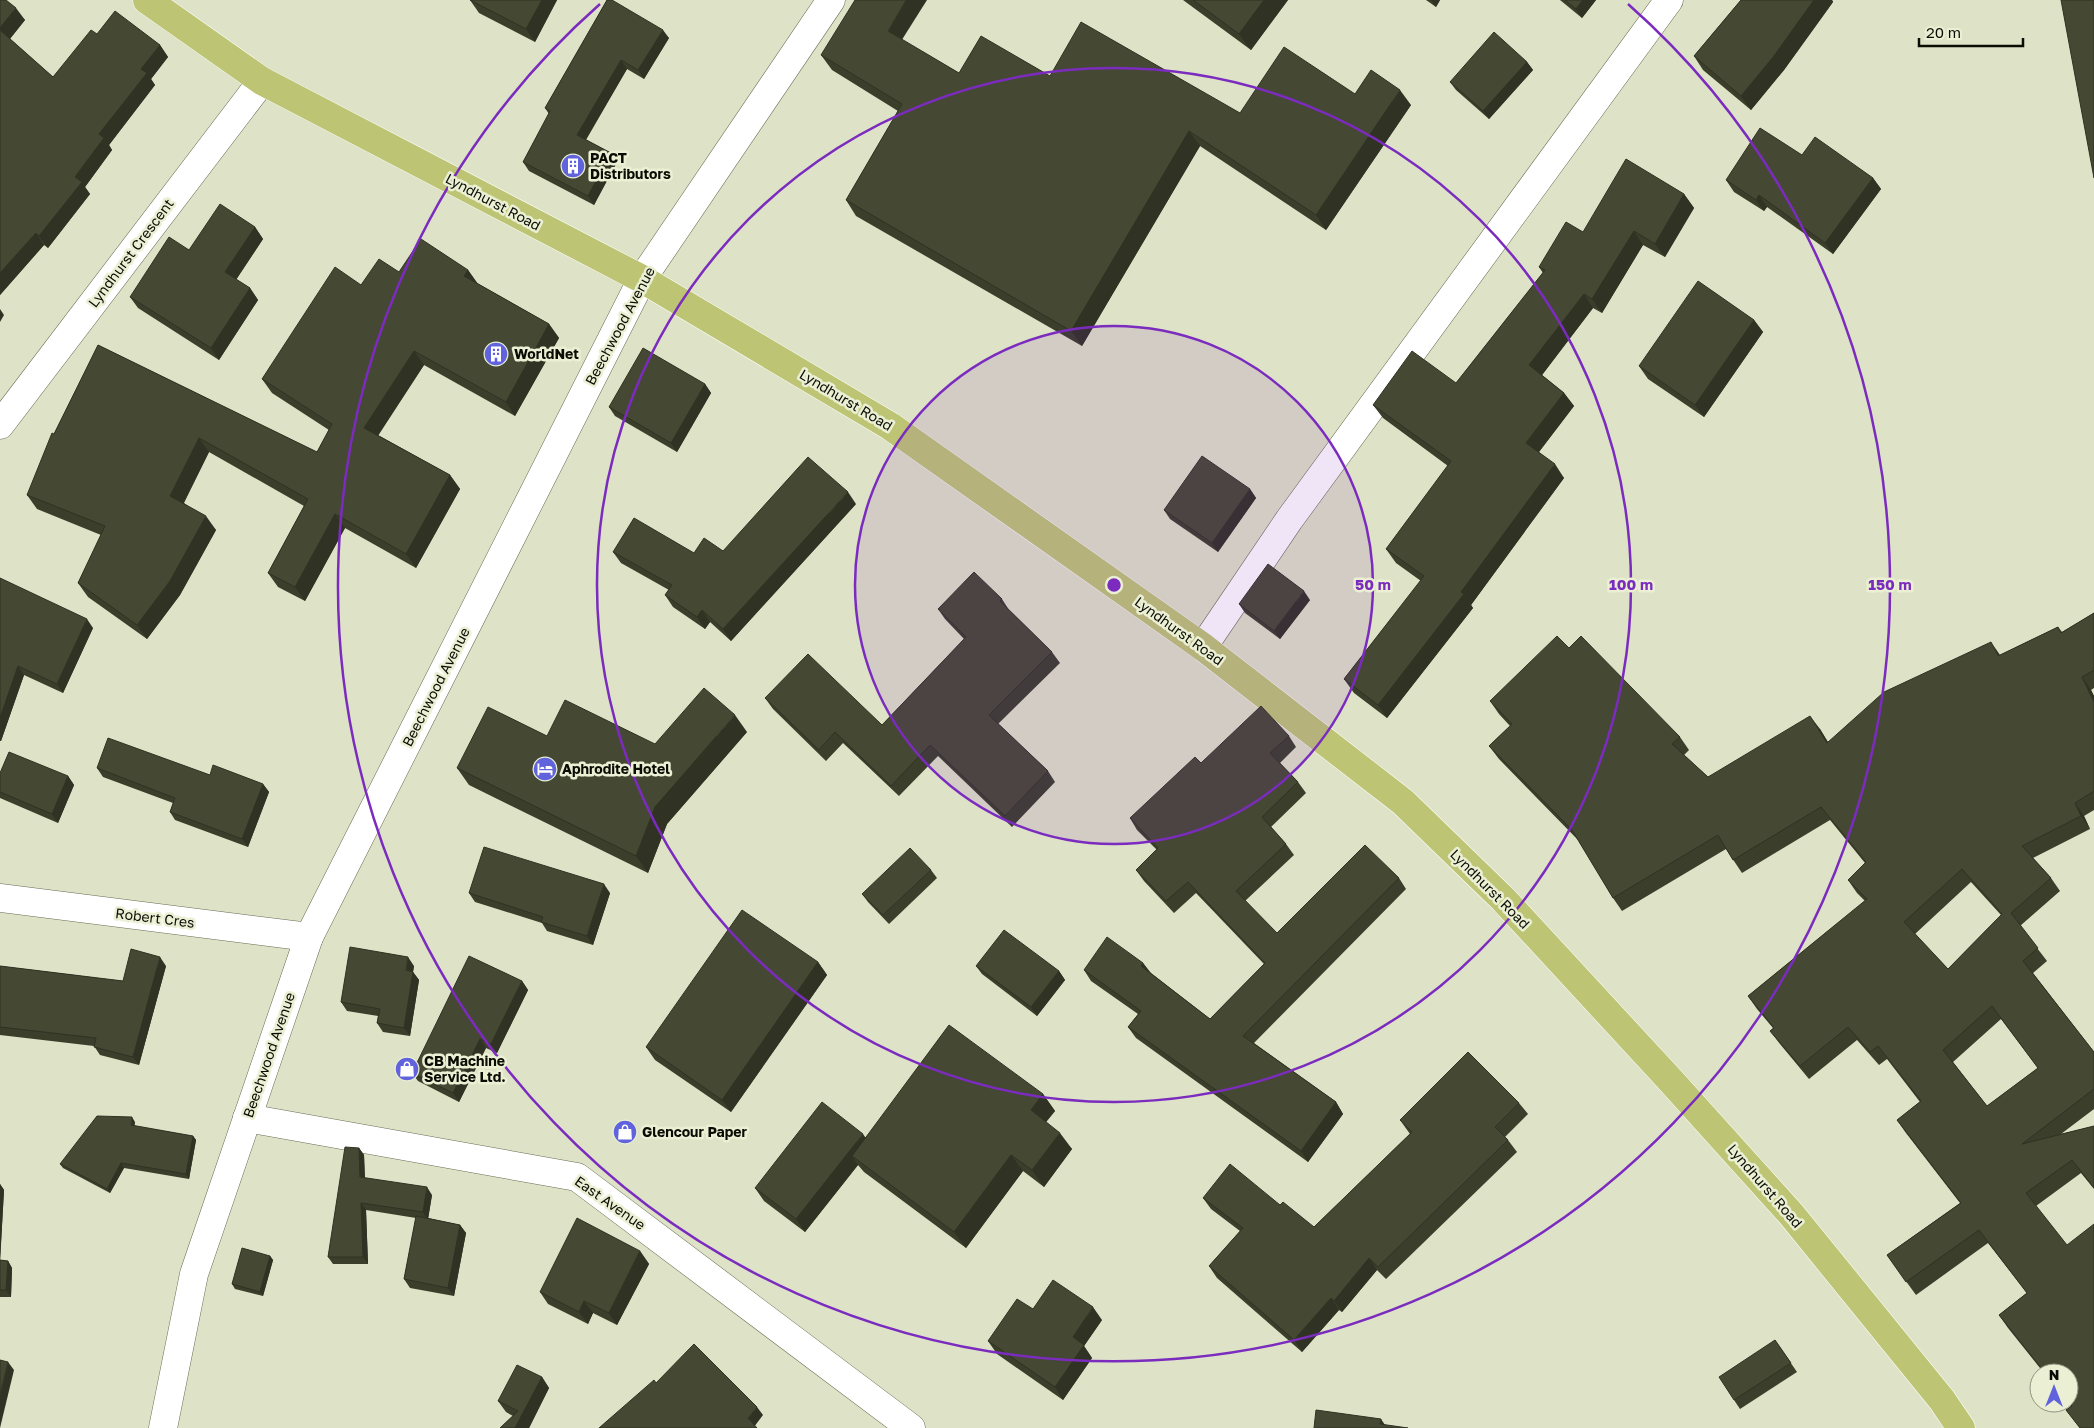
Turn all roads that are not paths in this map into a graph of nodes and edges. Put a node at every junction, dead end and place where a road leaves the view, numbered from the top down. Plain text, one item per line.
1 (147, 0) edge
2 (831, 0) edge
3 (1669, 0) edge
4 (262, 80) junction
5 (642, 279) junction
6 (0, 425) edge
7 (1203, 647) junction
8 (0, 898) edge
9 (310, 937) junction
10 (247, 1118) junction
11 (163, 1428) edge
12 (911, 1428) edge
13 (1961, 1428) edge

1 - 4 main road, Lyndhurst Road
2 - 5 street, Beechwood Avenue
3 - 7 street
4 - 5 main road, Lyndhurst Road
4 - 6 street, Lyndhurst Crescent
5 - 7 main road, Lyndhurst Road
5 - 9 street, Beechwood Avenue
7 - 13 main road, Lyndhurst Road
8 - 9 street, Robert Cres
9 - 10 street, Beechwood Avenue
10 - 11 street, Beechwood Avenue
10 - 12 street, East Avenue

